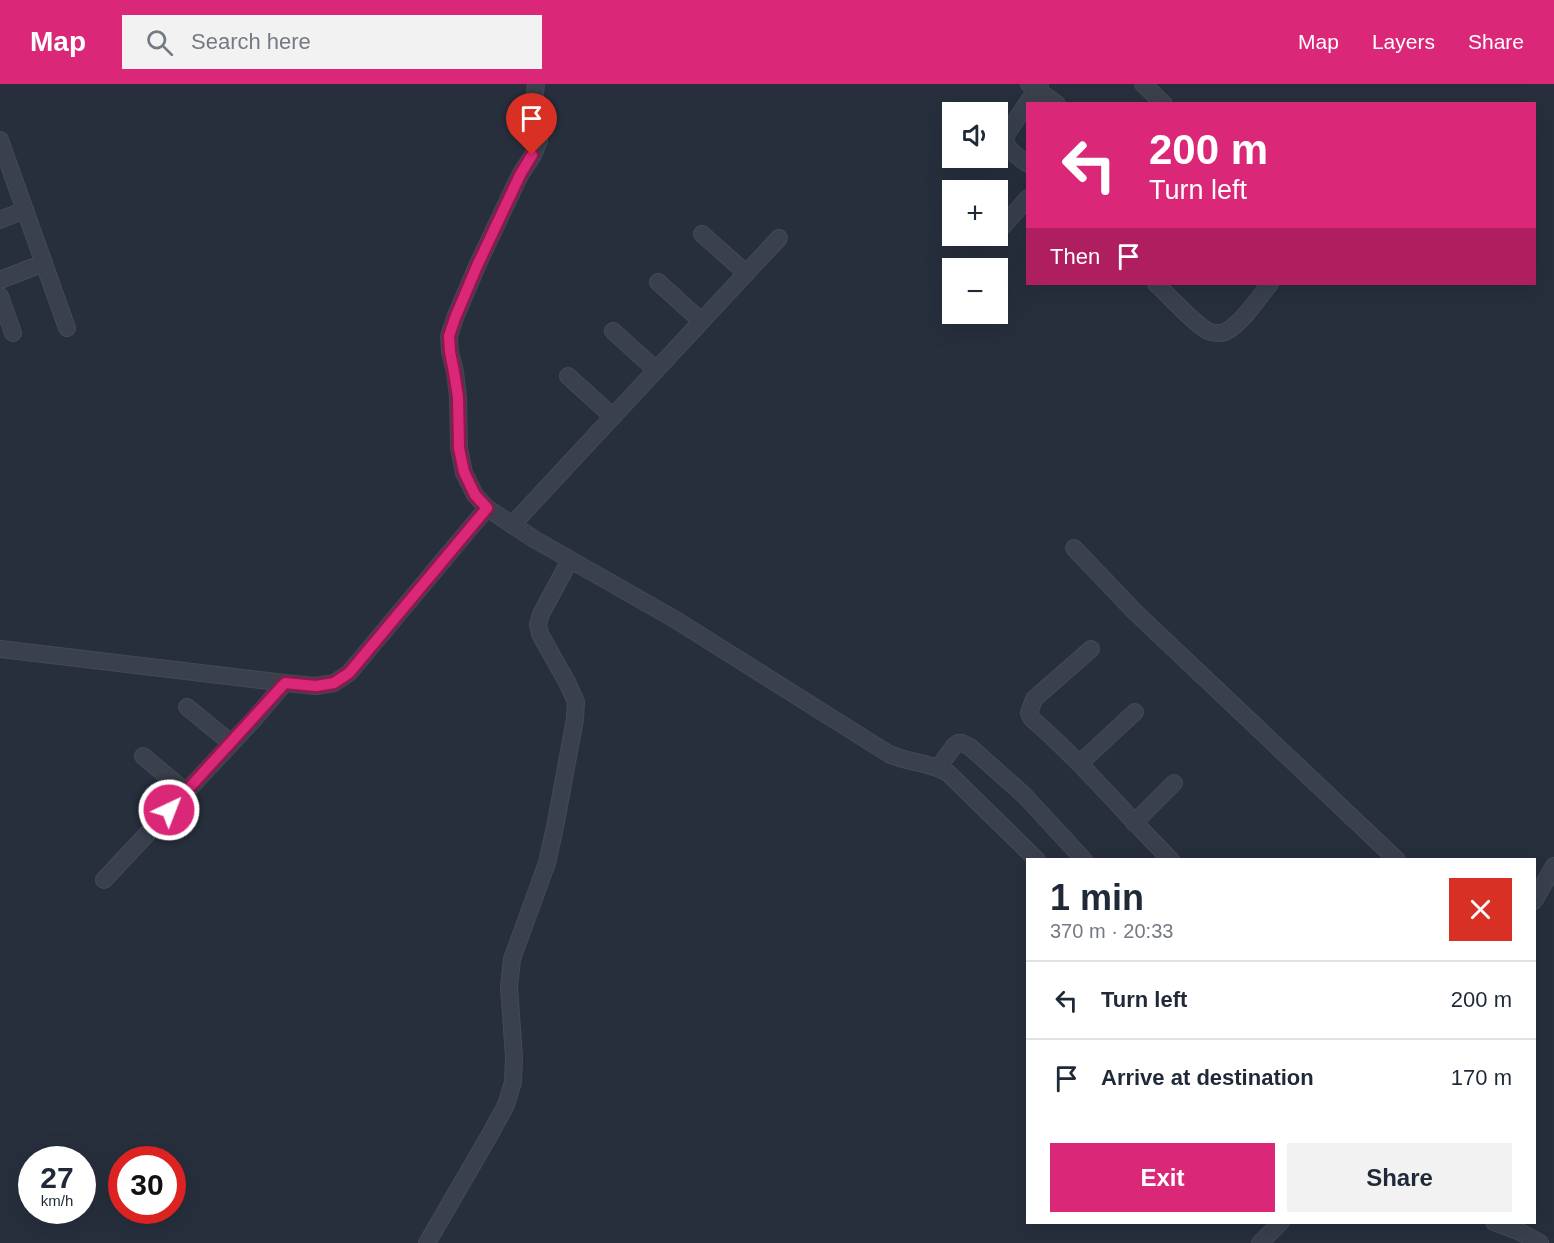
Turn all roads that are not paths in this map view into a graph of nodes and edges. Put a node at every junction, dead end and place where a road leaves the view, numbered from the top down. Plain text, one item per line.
1 (536, 84) edge
2 (1143, 84) edge
3 (1035, 86) edge
4 (1055, 102) edge
5 (1162, 102) edge
6 (0, 140) edge
7 (3, 159) edge
8 (1026, 162) edge
9 (1026, 200) edge
10 (25, 210) junction
11 (0, 220) edge
12 (1008, 220) edge
13 (702, 234) dead end
14 (779, 238) dead end
15 (44, 263) junction
16 (746, 273) junction
17 (0, 280) edge
18 (658, 282) dead end
19 (1157, 285) edge
20 (1262, 286) edge
21 (0, 296) edge
22 (701, 321) junction
23 (67, 328) dead end
24 (613, 331) dead end
25 (13, 333) dead end
26 (656, 370) junction
27 (568, 376) dead end
28 (613, 417) junction
29 (487, 508) junction
30 (512, 525) junction
31 (1074, 548) dead end
32 (570, 560) junction
33 (1091, 649) dead end
34 (0, 650) edge
35 (285, 683) junction
36 (187, 707) dead end
37 (1135, 712) dead end
38 (231, 743) junction
39 (143, 756) dead end
40 (1080, 763) junction
41 (938, 768) junction
42 (1174, 783) dead end
43 (186, 792) junction
44 (1134, 823) junction
45 (1035, 858) edge
46 (1082, 858) edge
47 (1169, 858) edge
48 (1395, 858) edge
49 (1554, 866) edge
50 (104, 880) dead end
51 (1536, 898) edge
52 (1279, 1224) edge
53 (1517, 1227) edge
54 (427, 1243) edge
55 (1260, 1243) edge
56 (1540, 1243) edge

1 - 29 street
2 - 5 street
3 - 4 street
3 - 8 street
6 - 7 street
7 - 10 street
9 - 12 street
10 - 11 street
10 - 15 street
13 - 16 street
14 - 16 street
15 - 17 street
15 - 23 street
16 - 22 street
18 - 22 street
19 - 20 street
21 - 25 street
22 - 26 street
24 - 26 street
26 - 28 street
27 - 28 street
28 - 30 street
29 - 30 street
29 - 35 street
30 - 32 street
31 - 48 street
32 - 41 street
32 - 54 street
33 - 40 street
34 - 35 street
35 - 38 street
36 - 38 street
37 - 40 street
38 - 43 street
39 - 43 street
40 - 44 street
41 - 45 street
41 - 46 street
42 - 44 street
43 - 50 street
44 - 47 street
49 - 51 street
52 - 55 street
53 - 56 street

